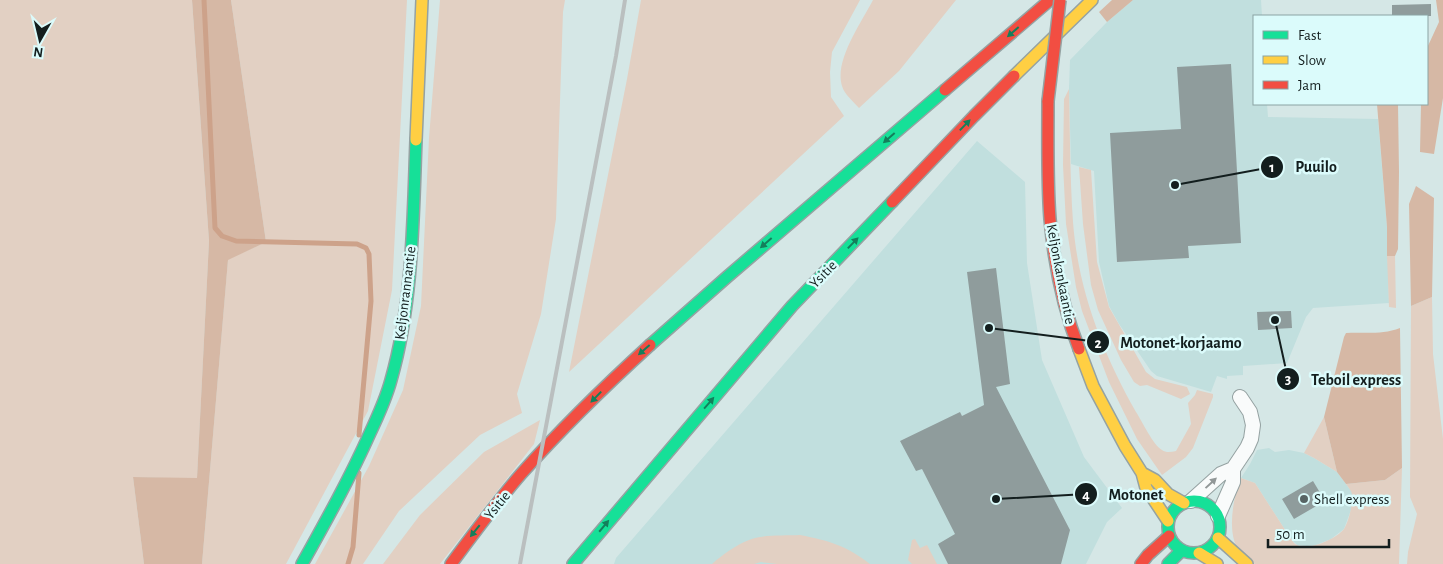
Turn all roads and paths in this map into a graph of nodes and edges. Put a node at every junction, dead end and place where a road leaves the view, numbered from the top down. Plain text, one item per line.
1 (422, 0) edge
2 (1050, 0) edge
3 (1060, 0) edge
4 (1092, 0) edge
5 (1240, 398) dead end
6 (1233, 469) junction
7 (1142, 472) junction
8 (1188, 502) junction
9 (1218, 516) junction
10 (1168, 521) junction
11 (1169, 536) junction
12 (1218, 538) junction
13 (1181, 551) junction
14 (1199, 553) junction
15 (302, 564) edge
16 (451, 564) edge
17 (573, 564) edge
18 (1141, 564) edge
19 (1168, 564) edge
20 (1217, 564) edge
21 (1247, 564) edge

1 - 15 main road, Keljonrannantie
2 -> 16 main road, Ysitie
3 - 7 main road, Keljonkankaantie, bridge
17 -> 4 main road, Ysitie
5 - 6 street
8 -> 6 street
6 - 9 street
7 - 8 main road, Keljonkankaantie
7 - 10 main road, Keljonkankaantie
8 - 9 main road
8 - 10 main road
9 - 12 main road
10 - 11 main road
11 - 13 main road
11 - 18 main road
12 - 14 main road
12 - 21 main road
13 - 14 main road
13 - 19 main road
14 - 20 main road

